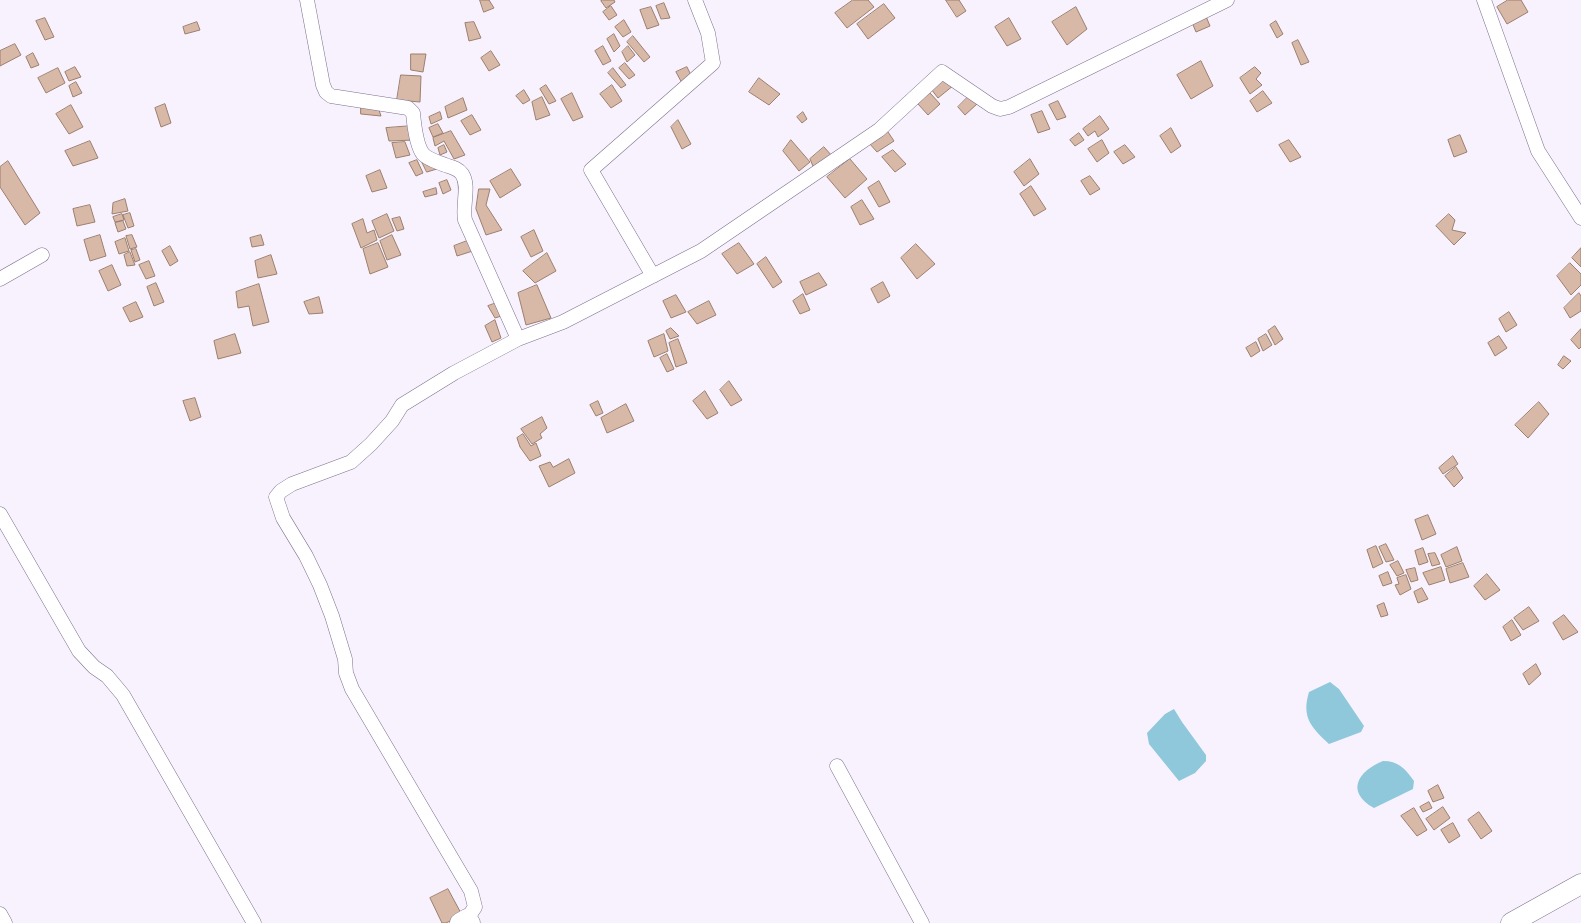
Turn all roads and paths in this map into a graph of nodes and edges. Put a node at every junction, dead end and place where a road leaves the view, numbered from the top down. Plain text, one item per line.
1 (307, 0) edge
2 (695, 0) edge
3 (1227, 0) edge
4 (1484, 0) edge
5 (1581, 218) edge
6 (42, 255) dead end
7 (653, 276) junction
8 (0, 280) edge
9 (518, 339) junction
10 (0, 514) edge
11 (837, 766) dead end
12 (1581, 884) edge
13 (0, 914) edge
14 (466, 922) edge
15 (5, 923) edge
16 (254, 923) edge
17 (922, 923) edge
18 (1511, 923) edge

1 - 9 street
2 - 7 street
3 - 7 street
4 - 5 street
6 - 8 street
7 - 9 street
9 - 14 street
10 - 16 street
11 - 17 street
12 - 18 main road
13 - 15 street

